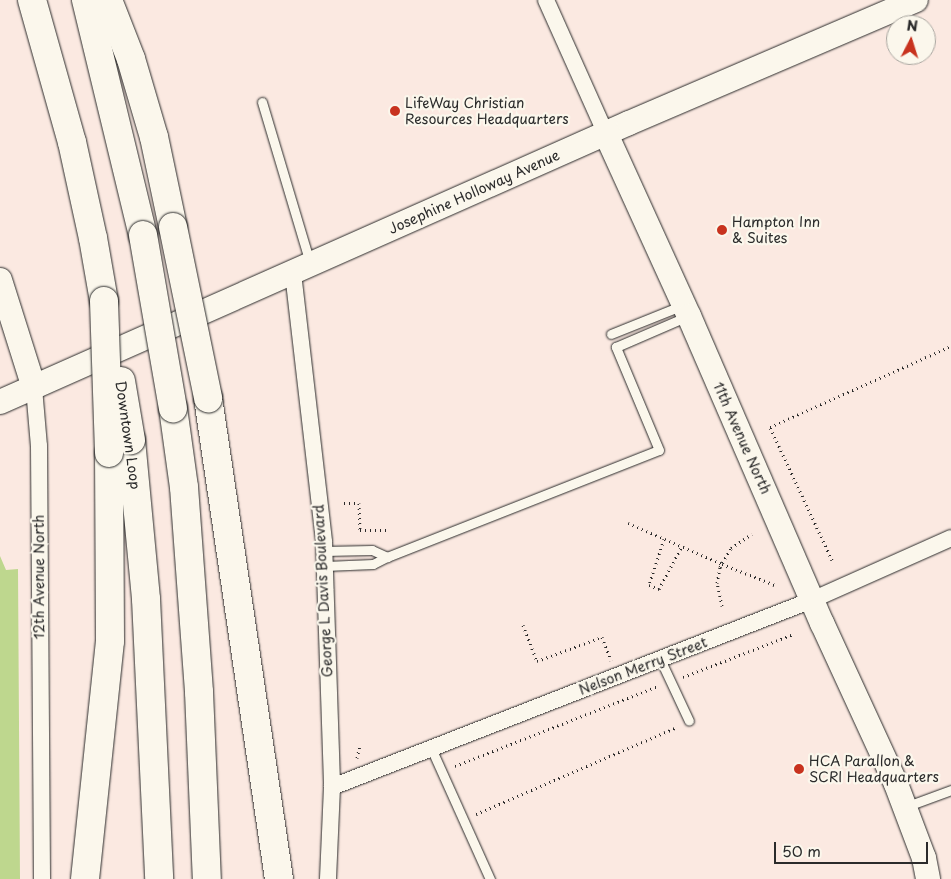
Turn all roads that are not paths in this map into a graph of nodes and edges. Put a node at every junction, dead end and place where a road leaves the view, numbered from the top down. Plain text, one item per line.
1 (86, 0) edge
2 (108, 0) edge
3 (546, 0) edge
4 (916, 0) edge
5 (37, 12) edge
6 (262, 102) dead end
7 (606, 134) junction
8 (301, 270) junction
9 (0, 280) edge
10 (686, 310) junction
11 (611, 334) dead end
12 (34, 388) junction
13 (0, 402) edge
14 (120, 446) junction
15 (951, 538) edge
16 (388, 557) junction
17 (324, 558) junction
18 (812, 600) junction
19 (660, 659) junction
20 (689, 721) road end
21 (431, 748) junction
22 (332, 787) junction
23 (951, 790) edge
24 (905, 807) junction
25 (42, 879) edge
26 (85, 879) edge
27 (159, 879) edge
28 (208, 879) edge
29 (280, 879) edge
30 (328, 879) edge
31 (490, 879) edge
32 (928, 879) edge

1 - 28 highway, bridge
2 - 29 highway, bridge
3 - 7 street, 11th Avenue North
4 - 7 street, Josephine Holloway Avenue
5 - 14 highway, bridge
6 - 8 lane
7 - 8 street, Josephine Holloway Avenue
7 - 10 street, 11th Avenue North
8 - 12 street, Josephine Holloway Avenue
8 - 17 street, George L Davis Boulevard
9 - 12 street, 12th Avenue North
10 - 11 lane
10 - 16 lane
10 - 18 street, 11th Avenue North
12 - 13 street, Josephine Holloway Avenue
12 - 25 street, 12th Avenue North
14 - 26 highway
14 - 27 highway, Downtown Loop
15 - 18 street, Nelson Merry Street
16 - 17 lane
16 - 17 lane
17 - 22 street, George L Davis Boulevard
18 - 19 street, Nelson Merry Street
18 - 24 street, 11th Avenue North
19 - 20 lane
19 - 21 street, Nelson Merry Street
21 - 22 street, Nelson Merry Street
21 - 31 lane
22 - 30 street, George L Davis Boulevard
23 - 24 lane
24 - 32 street, 11th Avenue North

